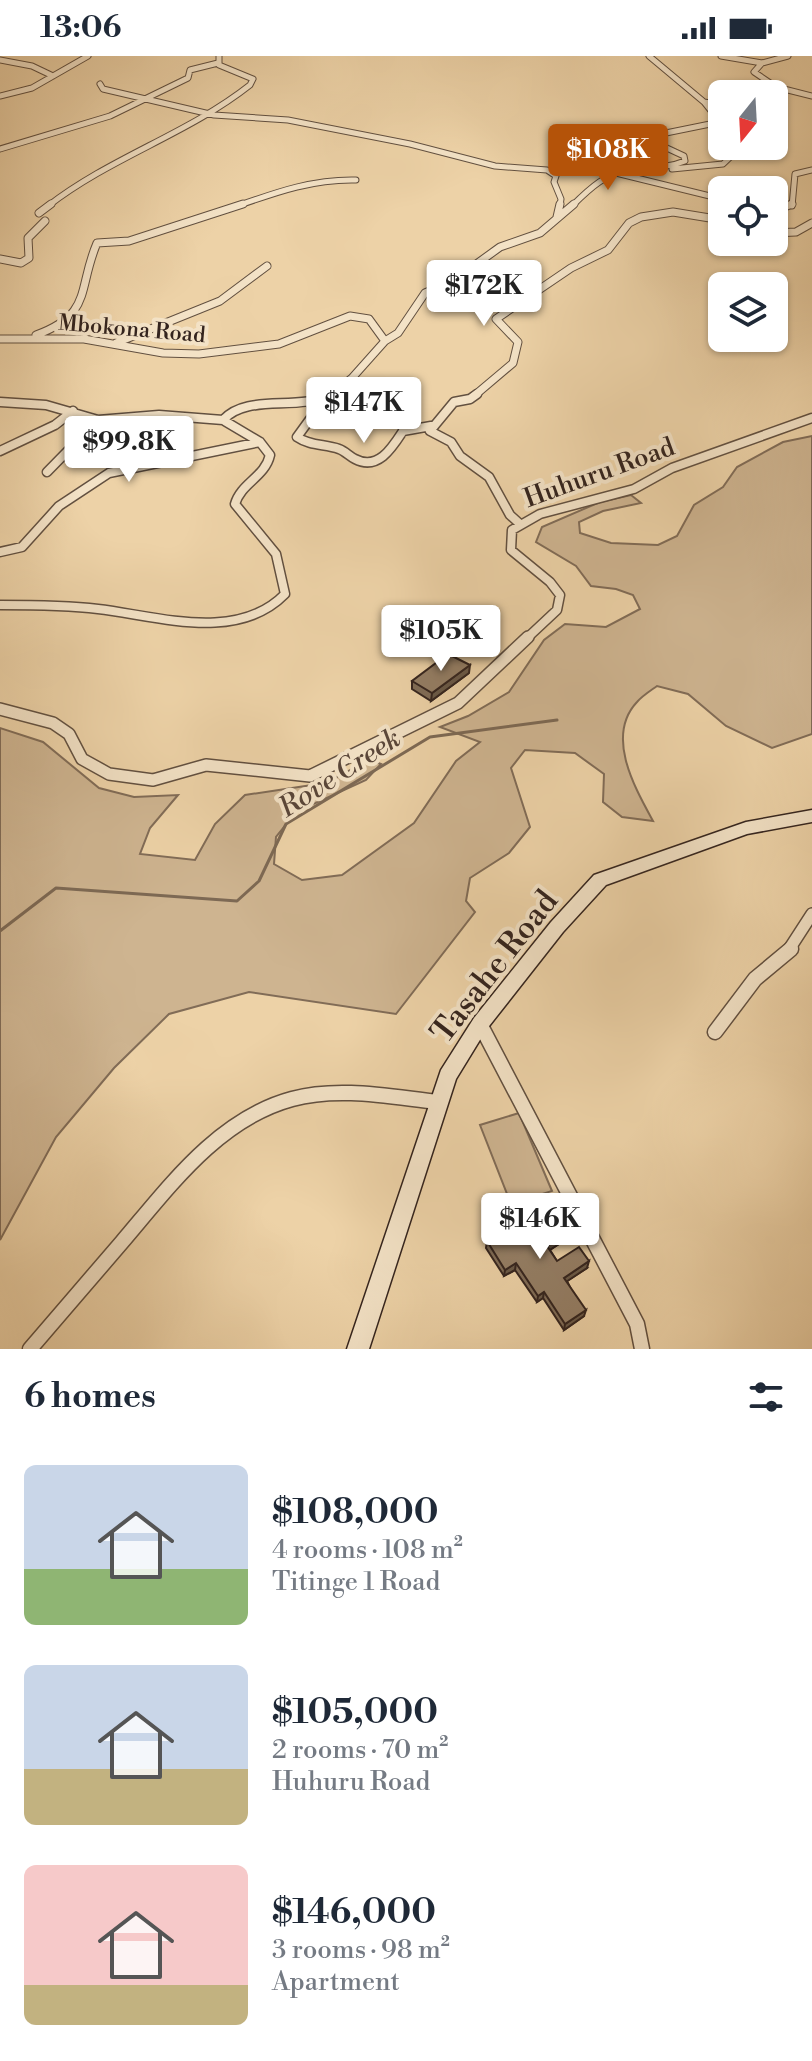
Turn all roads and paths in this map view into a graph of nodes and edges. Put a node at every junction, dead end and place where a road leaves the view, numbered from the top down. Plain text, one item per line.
1 (13, 56) edge
2 (88, 56) edge
3 (649, 56) edge
4 (721, 56) edge
5 (788, 56) edge
6 (0, 59) edge
7 (218, 60) edge
8 (762, 63) junction
9 (53, 76) junction
10 (100, 84) dead end
11 (0, 96) edge
12 (812, 96) edge
13 (143, 99) junction
14 (704, 102) junction
15 (708, 103) edge
16 (206, 113) junction
17 (0, 149) edge
18 (727, 160) edge
19 (656, 169) junction
20 (812, 170) edge
21 (615, 173) junction
22 (356, 180) dead end
23 (708, 195) edge
24 (788, 207) edge
25 (39, 213) dead end
26 (557, 217) junction
27 (708, 218) edge
28 (45, 221) dead end
29 (812, 223) edge
30 (788, 232) edge
31 (0, 259) edge
32 (267, 266) dead end
33 (0, 339) edge
34 (23, 339) junction
35 (385, 341) junction
36 (114, 344) junction
37 (0, 402) edge
38 (311, 403) junction
39 (73, 411) junction
40 (812, 418) edge
41 (98, 420) junction
42 (223, 420) junction
43 (431, 426) junction
44 (260, 442) junction
45 (0, 451) edge
46 (47, 472) dead end
47 (520, 524) junction
48 (0, 552) edge
49 (0, 605) edge
50 (0, 709) edge
51 (812, 816) edge
52 (812, 914) edge
53 (480, 1024) junction
54 (715, 1032) dead end
55 (438, 1102) junction
56 (30, 1349) edge
57 (358, 1349) edge
58 (642, 1349) edge

1 - 6 street
2 - 9 street
3 - 14 street
4 - 8 street
5 - 8 street
6 - 9 street
7 - 13 street
7 - 16 street
8 - 12 street
9 - 11 street
10 - 13 street
13 - 16 street
13 - 17 street
14 - 15 street
14 - 19 street
16 - 25 street
16 - 26 street
18 - 19 street
19 - 21 street
20 - 24 street
21 - 23 street
21 - 26 street
22 - 34 street
26 - 35 street
27 - 43 street
28 - 31 street
29 - 30 street
32 - 36 street
33 - 34 street, Mbokona Road
34 - 36 street, Mbokona Road
35 - 36 street, Mbokona Road
35 - 38 street
37 - 39 street
38 - 42 street
38 - 43 street
39 - 41 street
39 - 45 street
40 - 47 street, Huhuru Road
41 - 42 street
41 - 46 street
42 - 44 street
43 - 47 street
44 - 48 street
44 - 49 street
47 - 50 street, Huhuru Road
51 - 53 street, Tasahe Road
52 - 54 street
53 - 55 street, Tasahe Road
53 - 58 street
55 - 56 street
55 - 57 street, Tasahe Road

